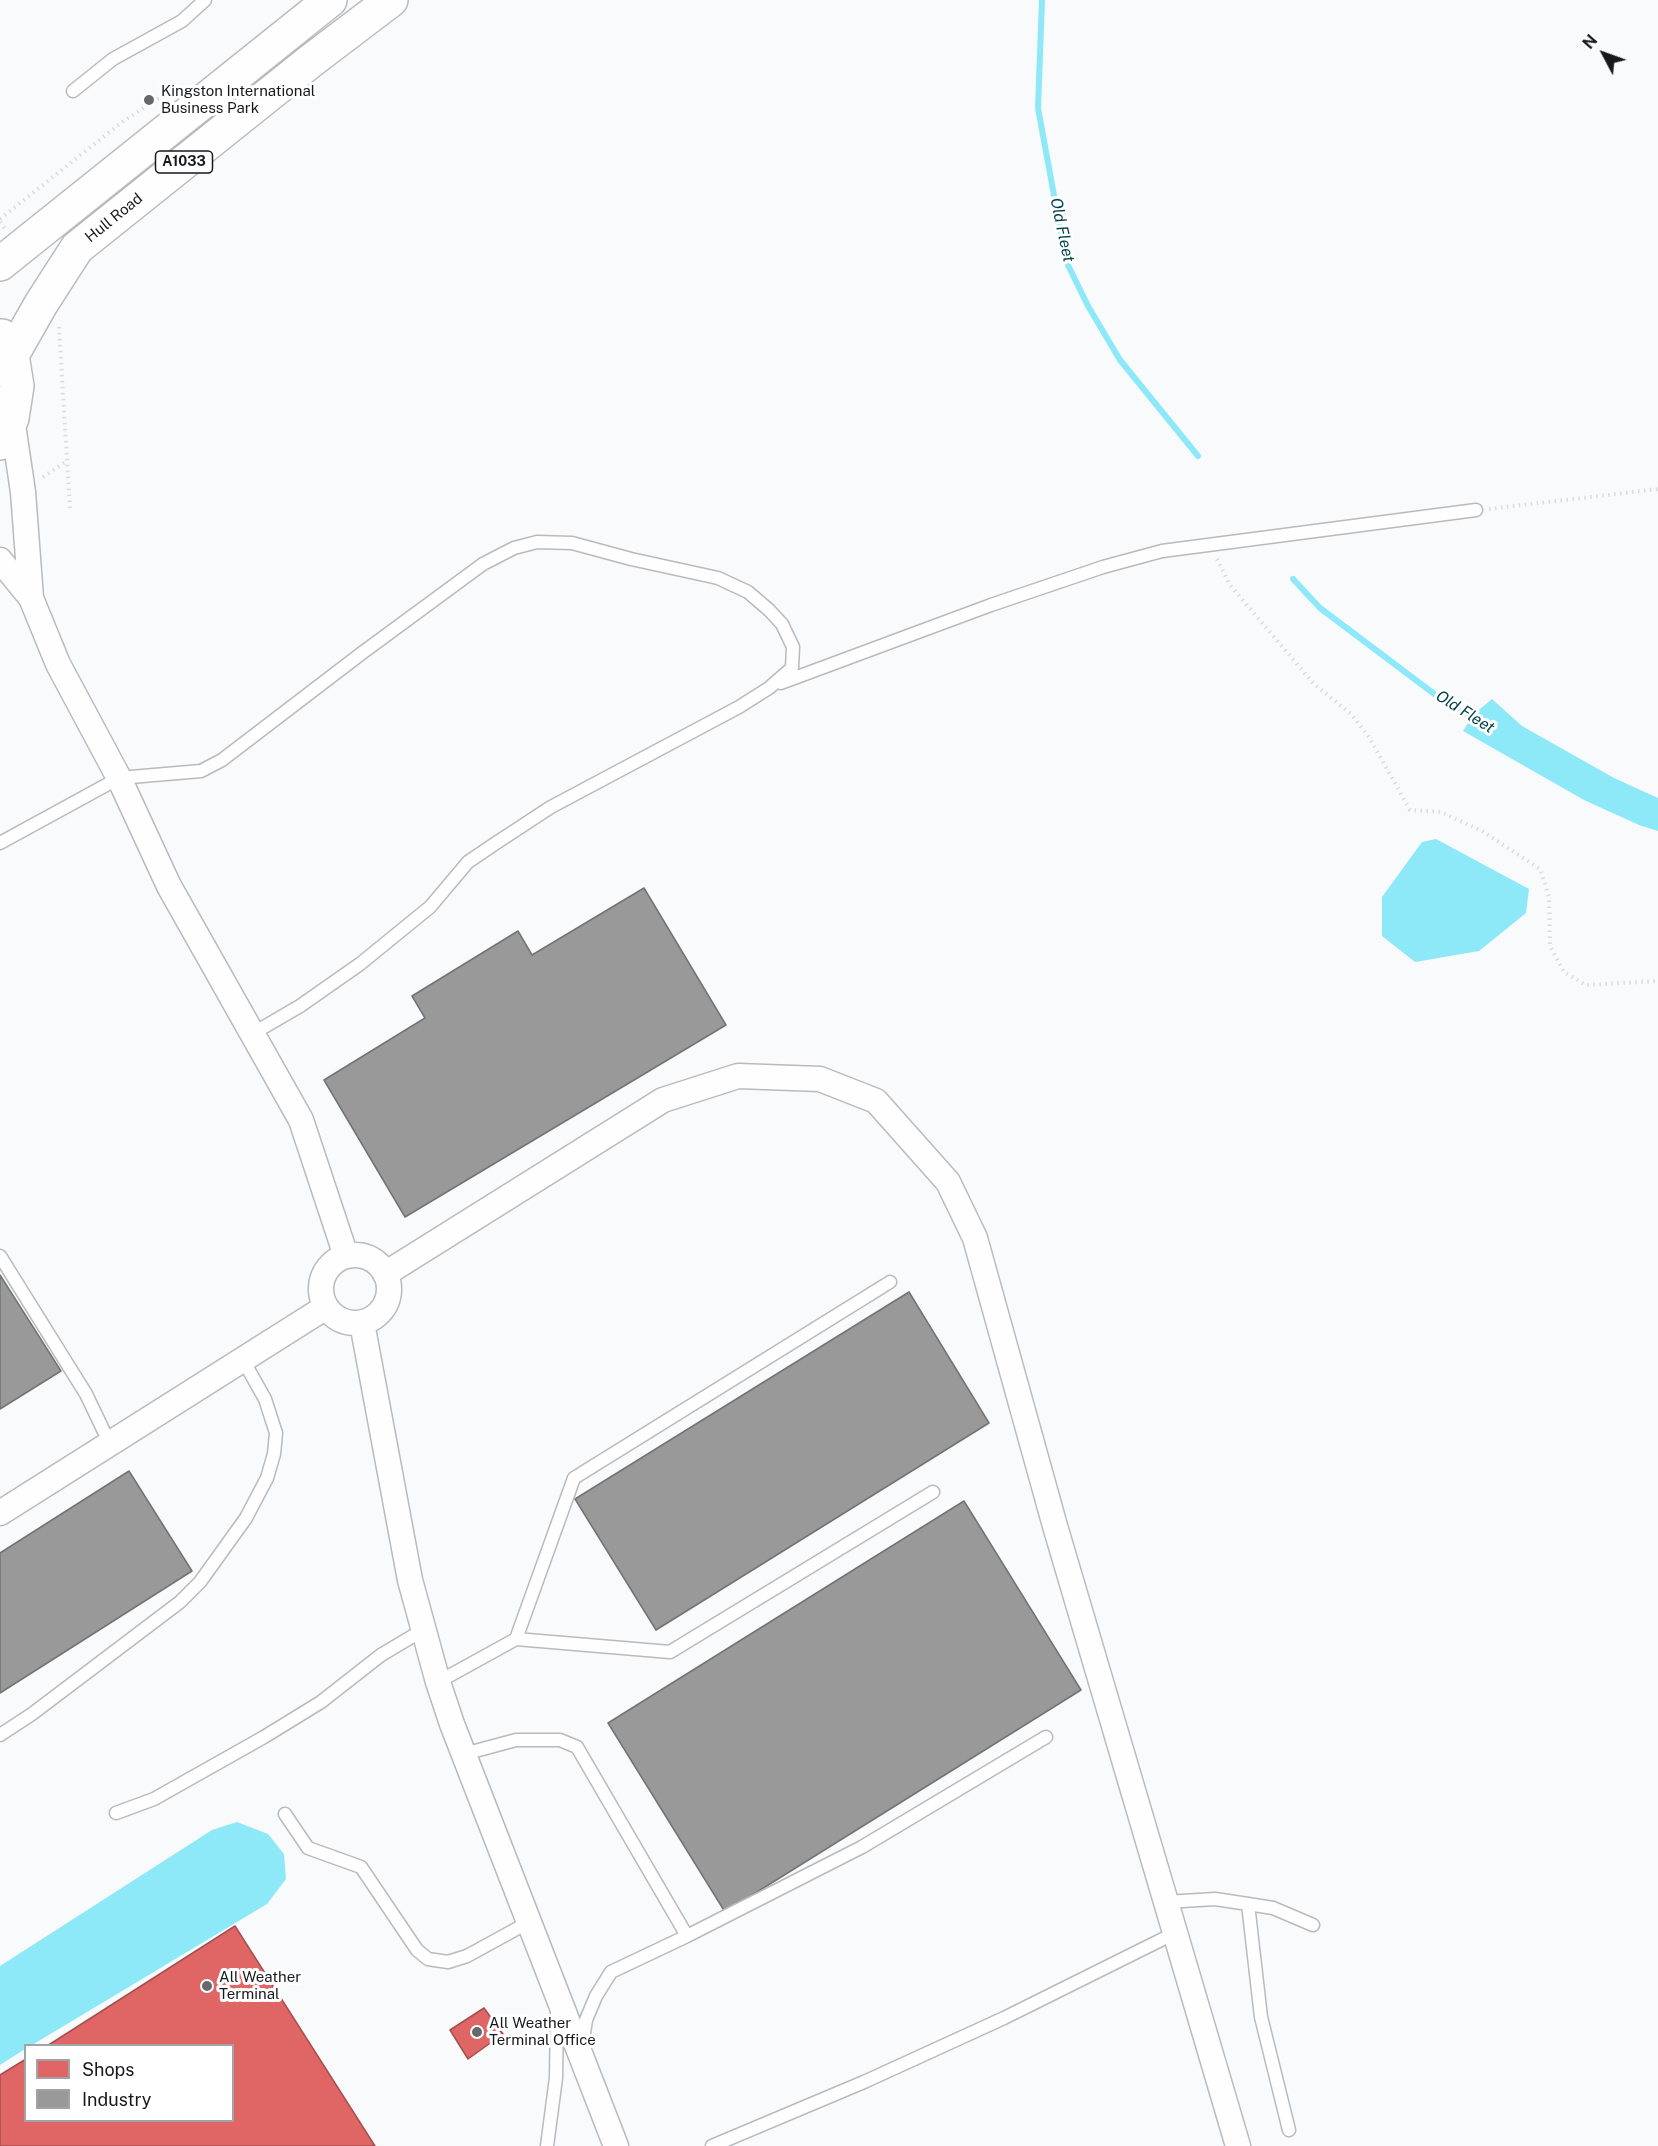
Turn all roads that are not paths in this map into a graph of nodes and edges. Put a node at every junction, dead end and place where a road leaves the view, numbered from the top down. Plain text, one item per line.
1 (205, 0) edge
2 (330, 0) edge
3 (391, 0) edge
4 (73, 91) dead end
5 (9, 257) edge
6 (6, 343) edge
7 (6, 430) edge
8 (1476, 510) road end
9 (0, 560) edge
10 (31, 598) junction
11 (769, 688) junction
12 (119, 778) junction
13 (0, 843) edge
14 (252, 1034) junction
15 (0, 1256) edge
16 (346, 1256) junction
17 (386, 1274) junction
18 (890, 1282) dead end
19 (326, 1307) junction
20 (362, 1323) junction
21 (243, 1360) junction
22 (110, 1444) junction
23 (933, 1492) dead end
24 (0, 1513) edge
25 (423, 1630) junction
26 (516, 1639) junction
27 (438, 1682) junction
28 (0, 1735) edge
29 (1046, 1737) dead end
30 (464, 1754) junction
31 (116, 1813) dead end
32 (285, 1814) dead end
33 (1166, 1902) junction
34 (1248, 1904) junction
35 (529, 1922) junction
36 (1313, 1925) dead end
37 (1175, 1933) junction
38 (687, 1936) junction
39 (555, 1989) junction
40 (581, 2056) junction
41 (1289, 2130) dead end
42 (547, 2146) edge
43 (616, 2146) edge
44 (712, 2146) edge
45 (1238, 2146) edge

1 - 4 lane
2 - 5 highway, A1033
3 - 6 highway, Hull Road / A1033
6 - 7 highway, A1033
7 - 10 street
8 - 11 lane
9 - 10 street
10 - 12 street
11 - 12 lane
11 - 14 lane
12 - 13 lane
12 - 14 street
14 - 16 street
15 - 22 lane
16 - 17 street
16 - 19 street
17 - 20 street
17 - 33 street
18 - 26 lane
19 - 20 street
19 - 21 street
20 - 25 street
21 - 22 street
21 - 28 lane
22 - 24 street
23 - 26 lane
25 - 27 street
25 - 31 lane
26 - 27 lane
27 - 30 street
29 - 38 lane
30 - 35 street
30 - 38 lane
32 - 35 lane
33 - 34 lane
33 - 37 street
34 - 36 lane
34 - 41 lane
35 - 39 street
37 - 44 lane
37 - 45 street
38 - 40 lane
39 - 40 street
39 - 42 lane
40 - 43 street

